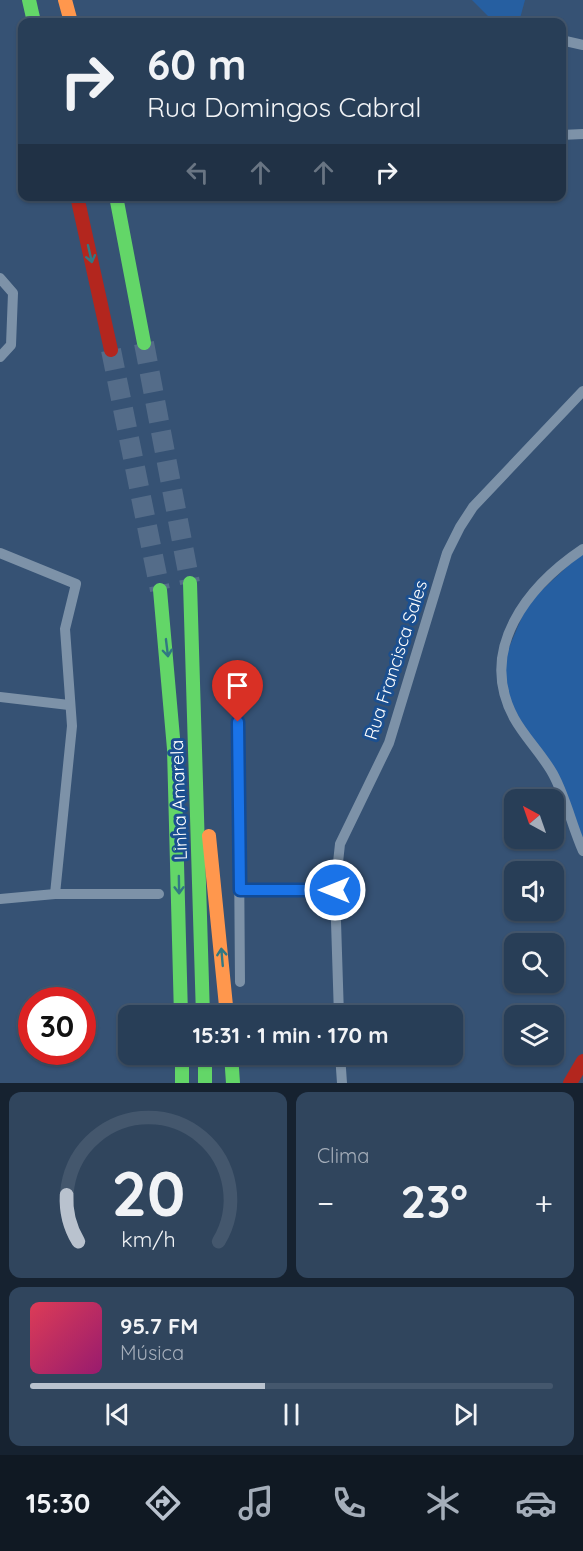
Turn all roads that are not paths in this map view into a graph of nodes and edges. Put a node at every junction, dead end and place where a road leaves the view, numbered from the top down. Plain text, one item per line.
1 (29, 0) edge
2 (65, 0) edge
3 (33, 18) edge
4 (70, 18) edge
5 (566, 41) edge
6 (583, 45) edge
7 (583, 134) edge
8 (566, 135) edge
9 (78, 201) edge
10 (117, 201) edge
11 (0, 278) edge
12 (144, 343) tunnel mouth
13 (111, 350) tunnel mouth
14 (0, 357) edge
15 (583, 391) edge
16 (583, 549) edge
17 (0, 553) edge
18 (190, 584) tunnel mouth
19 (160, 590) tunnel mouth
20 (0, 697) edge
21 (69, 705) junction
22 (238, 722) dead end
23 (196, 760) junction
24 (583, 851) edge
25 (240, 890) junction
26 (335, 890) junction
27 (56, 894) junction
28 (159, 894) dead end
29 (0, 899) edge
30 (240, 982) dead end
31 (181, 1005) edge
32 (203, 1005) edge
33 (226, 1005) edge
34 (339, 1005) edge
35 (583, 1061) edge
36 (182, 1065) edge
37 (205, 1065) edge
38 (232, 1065) edge
39 (341, 1065) edge
40 (183, 1083) edge
41 (205, 1083) edge
42 (233, 1083) edge
43 (342, 1083) edge
44 (570, 1083) edge

1 - 3 main road
2 - 4 main road
5 - 6 street
7 - 8 street
9 -> 13 main road
10 - 12 main road
11 - 14 street
15 - 26 street, Rua Francisca Sales
16 - 24 street
17 - 21 street
18 - 23 main road, Linha Amarela
19 -> 31 main road, Linha Amarela
20 - 21 street
21 - 27 street
22 - 25 street
23 - 32 main road, Linha Amarela
33 -> 23 main road
25 - 26 street
25 - 30 street
26 - 34 street, Rua Francisca Sales
27 - 28 street
27 - 29 street
35 - 44 main road
36 - 40 main road
37 - 41 main road
38 - 42 main road
39 - 43 street

